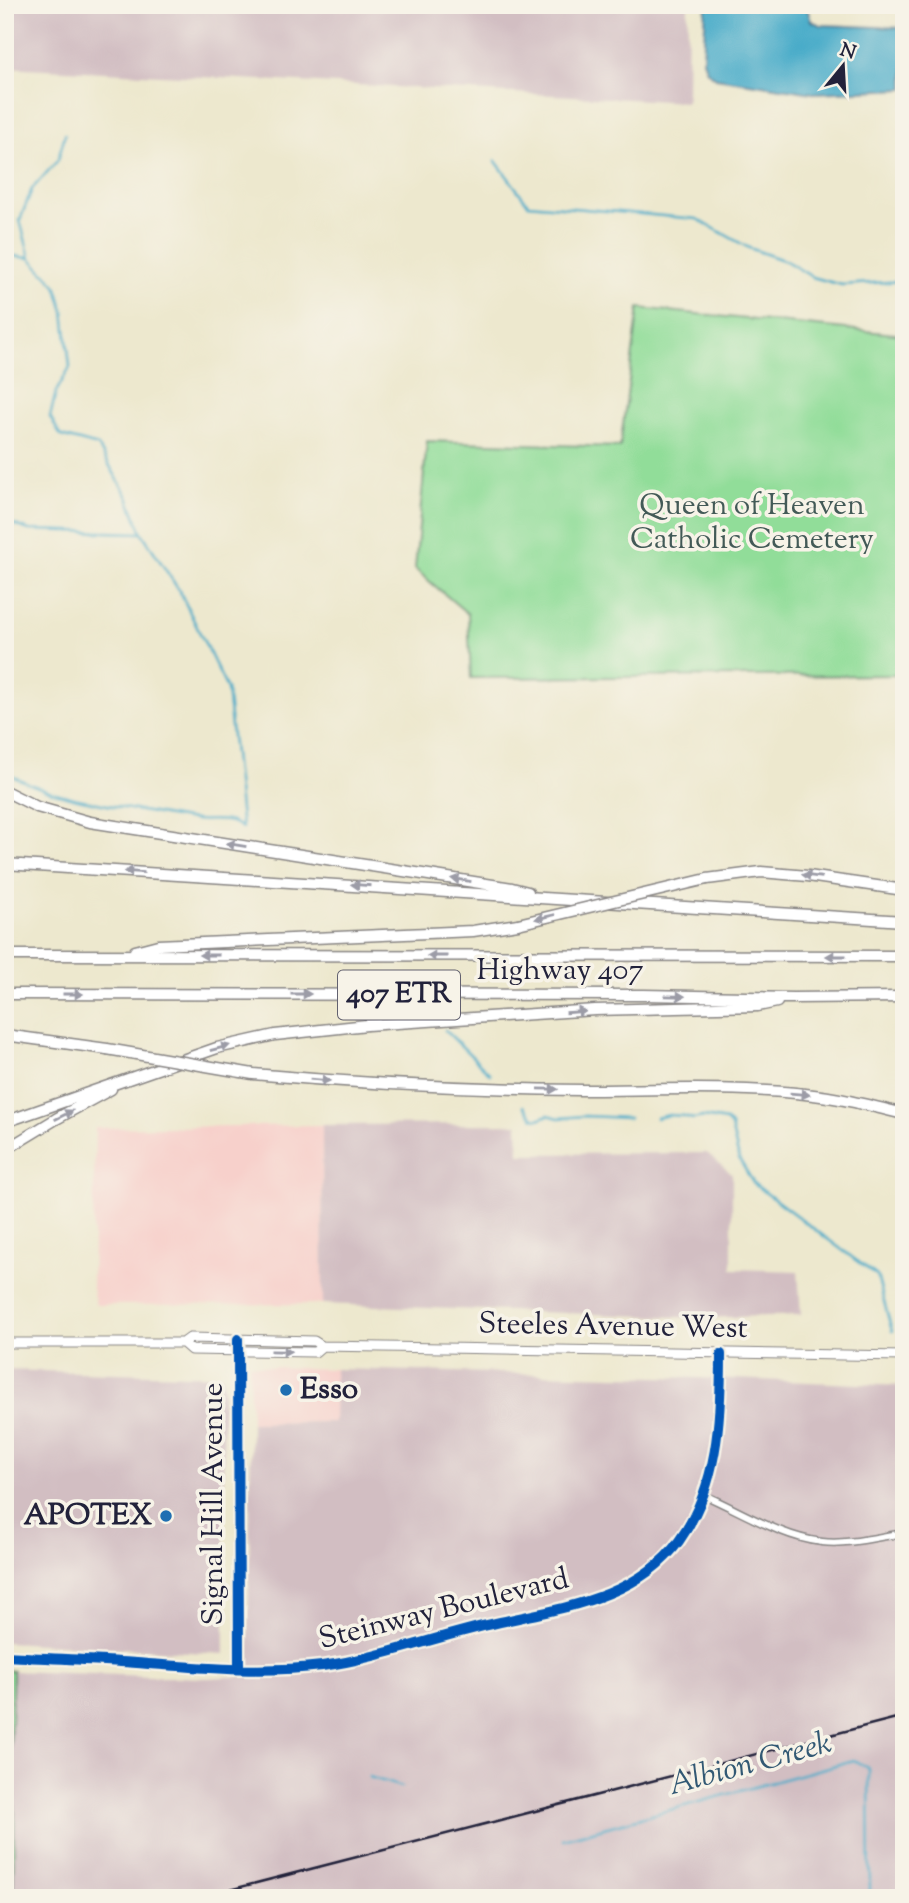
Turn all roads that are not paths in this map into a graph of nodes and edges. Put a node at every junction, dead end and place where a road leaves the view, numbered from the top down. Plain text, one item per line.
1 (5, 791) edge
2 (5, 864) edge
3 (904, 890) edge
4 (551, 899) junction
5 (904, 921) edge
6 (5, 955) edge
7 (122, 955) junction
8 (904, 956) edge
9 (5, 994) edge
10 (904, 996) edge
11 (793, 998) junction
12 (5, 1035) edge
13 (132, 1077) junction
14 (904, 1114) edge
15 (5, 1122) edge
16 (5, 1150) edge
17 (237, 1339) junction
18 (5, 1343) edge
19 (183, 1343) junction
20 (322, 1346) junction
21 (237, 1351) junction
22 (721, 1354) junction
23 (904, 1356) edge
24 (704, 1495) junction
25 (904, 1533) edge
26 (5, 1656) edge
27 (239, 1668) junction
28 (904, 1895) edge
29 (895, 1898) edge

4 -> 1 highway
4 -> 2 highway
3 -> 7 highway, bridge
4 - 5 highway
6 - 7 highway, Highway 407 / 407 ETR
8 -> 7 highway, Highway 407 / 407 ETR
9 -> 11 highway, Highway 407 / 407 ETR
10 - 11 highway, Highway 407 / 407 ETR
13 -> 11 highway
12 -> 14 highway, bridge
13 - 15 highway
16 -> 13 highway
17 - 19 main road, Steeles Avenue West
17 - 20 main road, Steeles Avenue West
17 - 21 street, Signal Hill Avenue
18 - 19 main road, Steeles Avenue West
19 - 21 main road, Steeles Avenue West
21 -> 20 main road, Steeles Avenue West
20 - 22 main road, Steeles Avenue West
21 - 27 street, Signal Hill Avenue
22 - 23 main road, Steeles Avenue West
22 - 24 street, Steinway Boulevard
24 - 25 street
24 - 27 street, Steinway Boulevard
26 - 27 street, Steinway Boulevard
28 - 29 street

